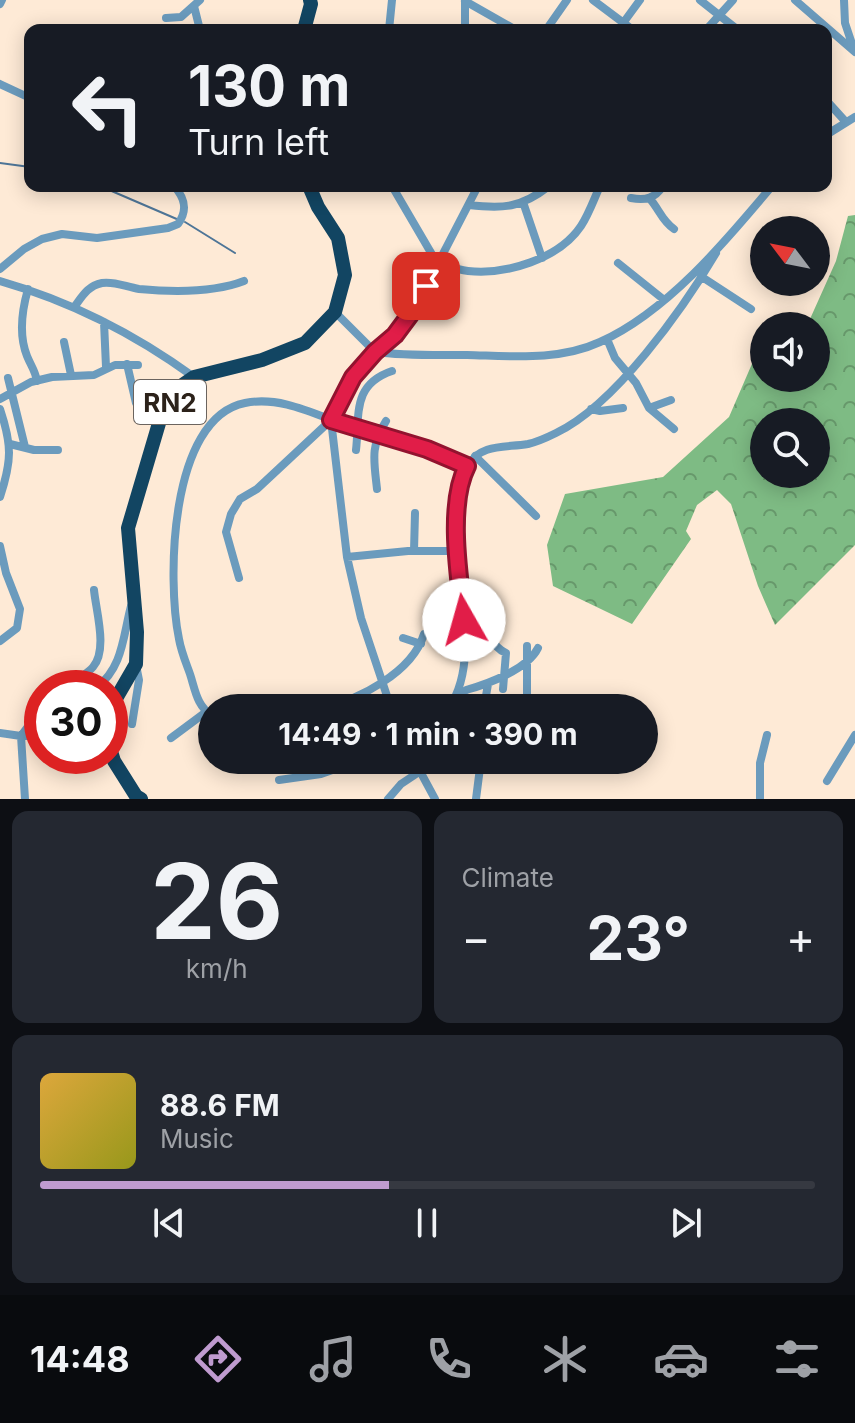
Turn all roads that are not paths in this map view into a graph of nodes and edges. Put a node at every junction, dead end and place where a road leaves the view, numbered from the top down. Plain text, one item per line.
1 (310, 0) edge
2 (392, 0) edge
3 (465, 0) edge
4 (567, 0) edge
5 (593, 0) edge
6 (640, 0) edge
7 (700, 0) edge
8 (733, 0) edge
9 (795, 0) edge
10 (844, 0) edge
11 (197, 3) edge
12 (720, 16) junction
13 (166, 18) dead end
14 (199, 24) edge
15 (306, 24) edge
16 (390, 24) edge
17 (465, 24) edge
18 (506, 24) edge
19 (550, 24) edge
20 (618, 24) edge
21 (622, 24) edge
22 (712, 24) edge
23 (730, 24) edge
24 (822, 24) edge
25 (832, 33) edge
26 (854, 52) edge
27 (0, 84) edge
28 (24, 95) edge
29 (832, 107) edge
30 (855, 117) edge
31 (845, 121) junction
32 (832, 131) edge
33 (178, 192) edge
34 (312, 192) edge
35 (396, 192) edge
36 (475, 192) edge
37 (539, 192) edge
38 (597, 192) edge
39 (657, 192) edge
40 (765, 192) edge
41 (631, 198) dead end
42 (650, 199) junction
43 (523, 202) junction
44 (469, 205) junction
45 (674, 229) dead end
46 (716, 253) junction
47 (542, 258) junction
48 (437, 263) junction
49 (618, 263) dead end
50 (0, 269) edge
51 (702, 277) junction
52 (0, 281) edge
53 (244, 281) dead end
54 (28, 289) junction
55 (663, 299) junction
56 (75, 306) junction
57 (751, 309) dead end
58 (335, 312) junction
59 (104, 322) junction
60 (607, 339) junction
61 (64, 342) dead end
62 (375, 352) junction
63 (127, 364) junction
64 (138, 365) dead end
65 (106, 367) junction
66 (392, 371) dead end
67 (71, 375) junction
68 (627, 375) junction
69 (194, 377) junction
70 (8, 378) dead end
71 (37, 381) junction
72 (13, 392) junction
73 (0, 399) edge
74 (671, 400) dead end
75 (623, 408) dead end
76 (649, 408) junction
77 (0, 409) edge
78 (591, 409) junction
79 (162, 413) junction
80 (331, 420) junction
81 (386, 421) dead end
82 (358, 429) junction
83 (674, 429) dead end
84 (377, 435) junction
85 (10, 444) junction
86 (25, 447) junction
87 (58, 450) dead end
88 (356, 450) dead end
89 (475, 456) junction
90 (467, 466) junction
91 (377, 489) dead end
92 (0, 497) edge
93 (415, 513) dead end
94 (536, 516) dead end
95 (0, 546) edge
96 (414, 551) junction
97 (456, 551) junction
98 (347, 557) junction
99 (239, 578) dead end
100 (94, 590) dead end
101 (132, 593) junction
102 (464, 620) junction
103 (424, 634) dead end
104 (403, 638) dead end
105 (0, 641) edge
106 (421, 644) junction
107 (527, 646) dead end
108 (538, 648) dead end
109 (527, 661) junction
110 (136, 664) junction
111 (91, 670) edge
112 (113, 670) edge
113 (504, 675) junction
114 (128, 678) edge
115 (381, 683) junction
116 (488, 684) junction
117 (503, 689) dead end
118 (363, 694) edge
119 (385, 694) edge
120 (458, 694) edge
121 (464, 694) edge
122 (486, 694) edge
123 (527, 694) edge
124 (198, 701) edge
125 (198, 721) edge
126 (132, 724) dead end
127 (24, 732) edge
128 (0, 733) edge
129 (767, 735) dead end
130 (855, 735) edge
131 (21, 736) junction
132 (171, 738) dead end
133 (122, 774) edge
134 (321, 774) edge
135 (416, 774) edge
136 (420, 774) edge
137 (479, 774) edge
138 (279, 780) dead end
139 (827, 781) dead end
140 (25, 799) edge
141 (141, 799) edge
142 (388, 799) edge
143 (435, 799) edge
144 (476, 799) edge
145 (760, 799) edge

1 - 15 highway
2 - 16 street
3 - 17 street
3 - 18 street
4 - 19 street
5 - 20 street
6 - 21 street
7 - 12 street
8 - 12 street
9 - 24 street
10 - 26 street
11 - 13 street
11 - 14 street
12 - 22 street
12 - 23 street
25 - 26 street
27 - 28 street
29 - 31 street
30 - 31 street
31 - 32 street
33 - 50 street
34 - 58 highway, RN2
35 - 48 street
36 - 44 street
37 - 43 street
38 - 47 street
39 - 42 street
40 - 46 street
41 - 42 street
42 - 45 street
43 - 44 street
43 - 47 street
44 - 48 street
46 - 51 street
46 - 55 street
47 - 48 street
48 - 62 street
49 - 55 street
51 - 57 street
51 - 68 street
52 - 54 street
53 - 56 street
54 - 56 street
54 - 71 street
55 - 60 street
56 - 59 street
58 - 62 street
58 - 69 highway, RN2
59 - 65 street
59 - 69 street
60 - 62 street
60 - 68 street
61 - 67 street
62 - 80 street
63 - 64 street
63 - 65 street
63 - 79 street
65 - 67 street
66 - 82 street
67 - 71 street
68 - 76 street
68 - 78 street
69 - 79 highway, RN2
70 - 72 street
71 - 72 street
72 - 73 street
72 - 86 street
74 - 76 street
75 - 78 street
76 - 83 street
77 - 85 street
78 - 89 street
79 - 101 highway, RN2
80 - 82 street
80 - 98 street
80 - 99 street
80 - 124 street
81 - 84 street
82 - 84 street
82 - 88 street
84 - 90 street
84 - 91 street
85 - 86 street
85 - 92 street
86 - 87 street
89 - 90 street
89 - 94 street
90 - 97 street
93 - 96 street
95 - 105 street
96 - 97 street
96 - 98 street
97 - 102 street
98 - 115 street
100 - 111 street
101 - 110 highway, RN2
101 - 112 street
102 - 113 street
102 - 120 street
103 - 106 street
104 - 106 street
106 - 115 street
107 - 109 street
108 - 109 street
109 - 113 street
109 - 123 street
110 - 114 highway
110 - 126 street
113 - 116 street
113 - 117 street
115 - 118 street
115 - 119 street
116 - 121 street
116 - 122 street
125 - 132 street
127 - 131 street
128 - 131 street
129 - 145 street
130 - 139 street
131 - 140 street
133 - 141 highway
134 - 138 street
135 - 142 street
136 - 143 street
137 - 144 street

